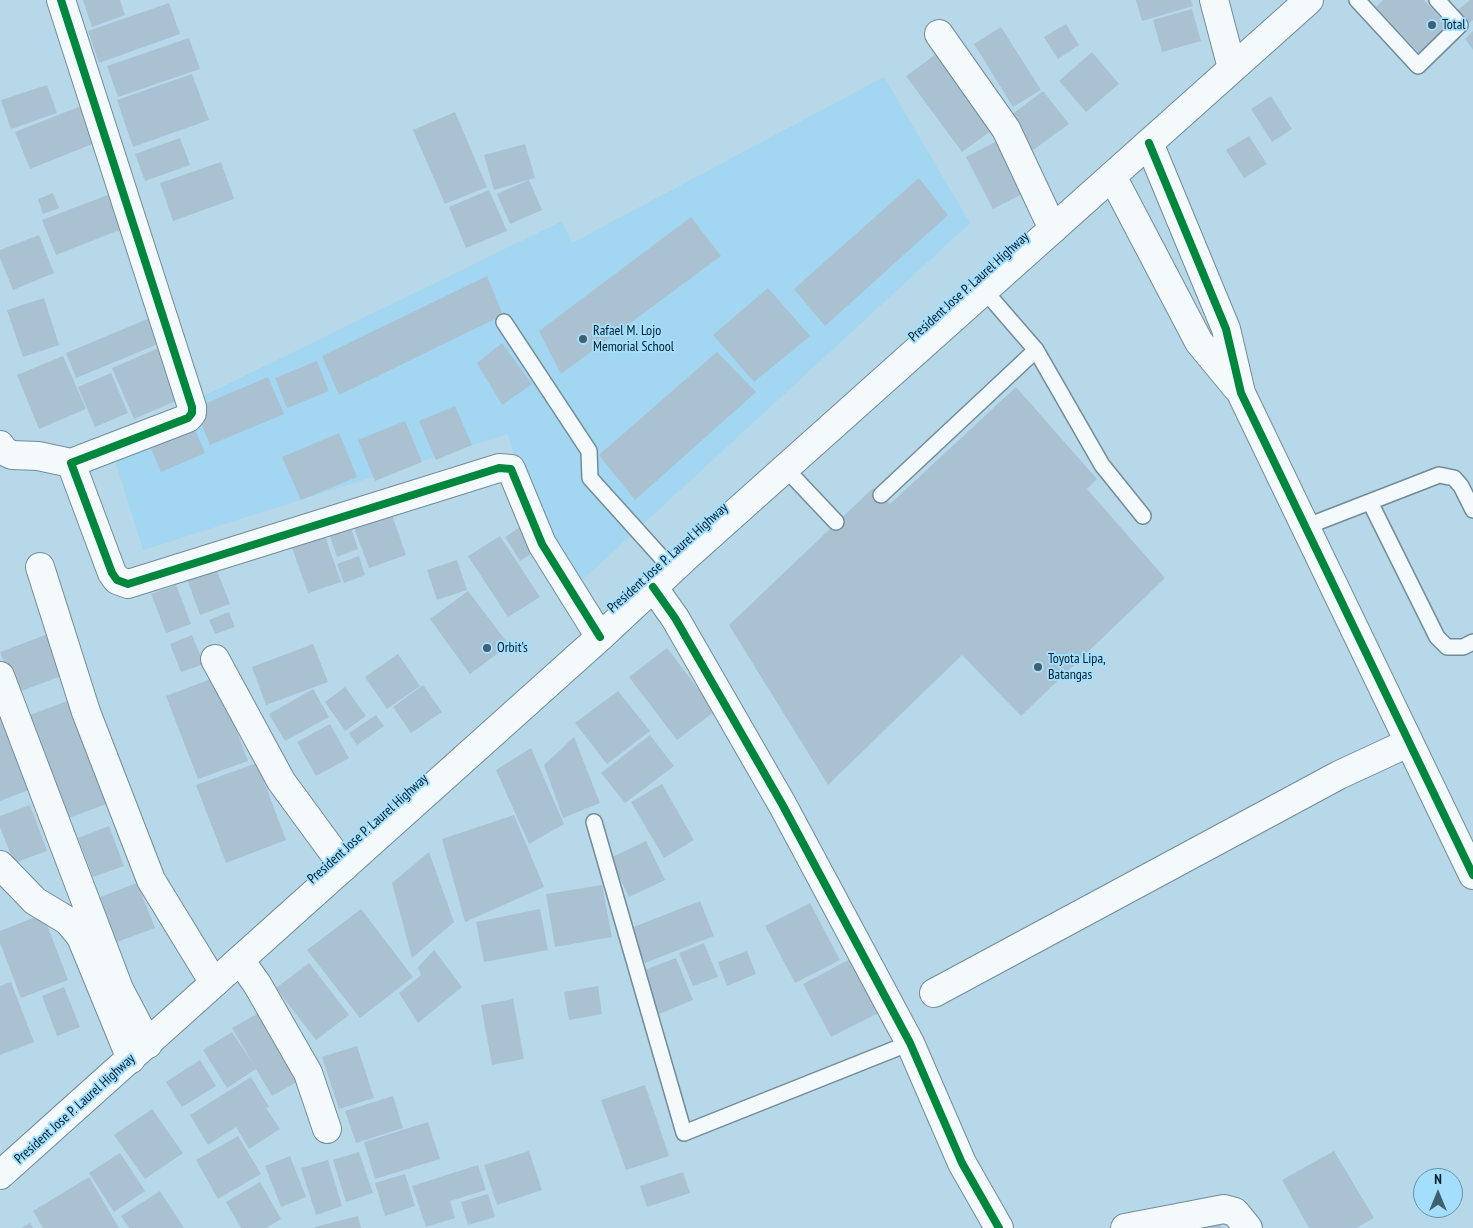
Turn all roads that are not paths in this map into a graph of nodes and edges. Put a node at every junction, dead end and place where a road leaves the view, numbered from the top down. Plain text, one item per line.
1 (61, 0) edge
2 (1214, 0) edge
3 (1310, 0) edge
4 (1357, 0) edge
5 (1437, 0) edge
6 (939, 34) dead end
7 (1232, 68) junction
8 (1150, 142) junction
9 (1112, 176) junction
10 (1053, 229) junction
11 (984, 290) junction
12 (504, 322) dead end
13 (1036, 350) junction
14 (1241, 393) junction
15 (0, 444) edge
16 (71, 463) junction
17 (786, 469) junction
18 (881, 495) dead end
19 (1370, 502) junction
20 (1473, 510) edge
21 (1143, 516) dead end
22 (836, 522) dead end
23 (1305, 527) junction
24 (40, 567) dead end
25 (662, 578) junction
26 (600, 637) junction
27 (1473, 642) edge
28 (215, 660) dead end
29 (0, 676) edge
30 (1408, 743) junction
31 (594, 822) dead end
32 (0, 865) edge
33 (344, 867) junction
34 (1473, 875) edge
35 (240, 960) junction
36 (214, 983) junction
37 (934, 993) dead end
38 (910, 1043) junction
39 (140, 1051) junction
40 (328, 1129) dead end
41 (0, 1175) edge
42 (994, 1218) edge
43 (1017, 1228) edge
44 (1125, 1228) edge
45 (1248, 1228) edge

1 - 16 main road
2 - 7 main road
3 - 7 main road, President Jose P. Laurel Highway
4 - 5 lane
6 - 10 main road
7 - 8 main road, President Jose P. Laurel Highway
8 - 9 main road, President Jose P. Laurel Highway
8 - 14 main road
9 - 10 main road, President Jose P. Laurel Highway
9 - 14 main road
10 - 11 main road, President Jose P. Laurel Highway
11 - 13 lane
11 - 17 main road, President Jose P. Laurel Highway
12 - 25 lane
13 - 18 lane
13 - 21 lane
14 - 23 main road
15 - 16 main road
16 - 26 main road
17 - 22 lane
17 - 25 main road, President Jose P. Laurel Highway
19 - 20 lane
19 - 23 lane
19 - 27 lane
23 - 30 main road
24 - 36 main road
25 - 26 main road, President Jose P. Laurel Highway
25 - 38 main road
26 - 33 main road, President Jose P. Laurel Highway
28 - 33 main road
29 - 39 main road
30 - 34 main road
30 - 37 main road
31 - 38 lane
32 - 39 main road
33 - 35 main road, President Jose P. Laurel Highway
35 - 36 main road, President Jose P. Laurel Highway
35 - 40 main road
36 - 39 main road, President Jose P. Laurel Highway
38 - 42 main road
39 - 41 main road, President Jose P. Laurel Highway
42 - 43 main road
44 - 45 main road

